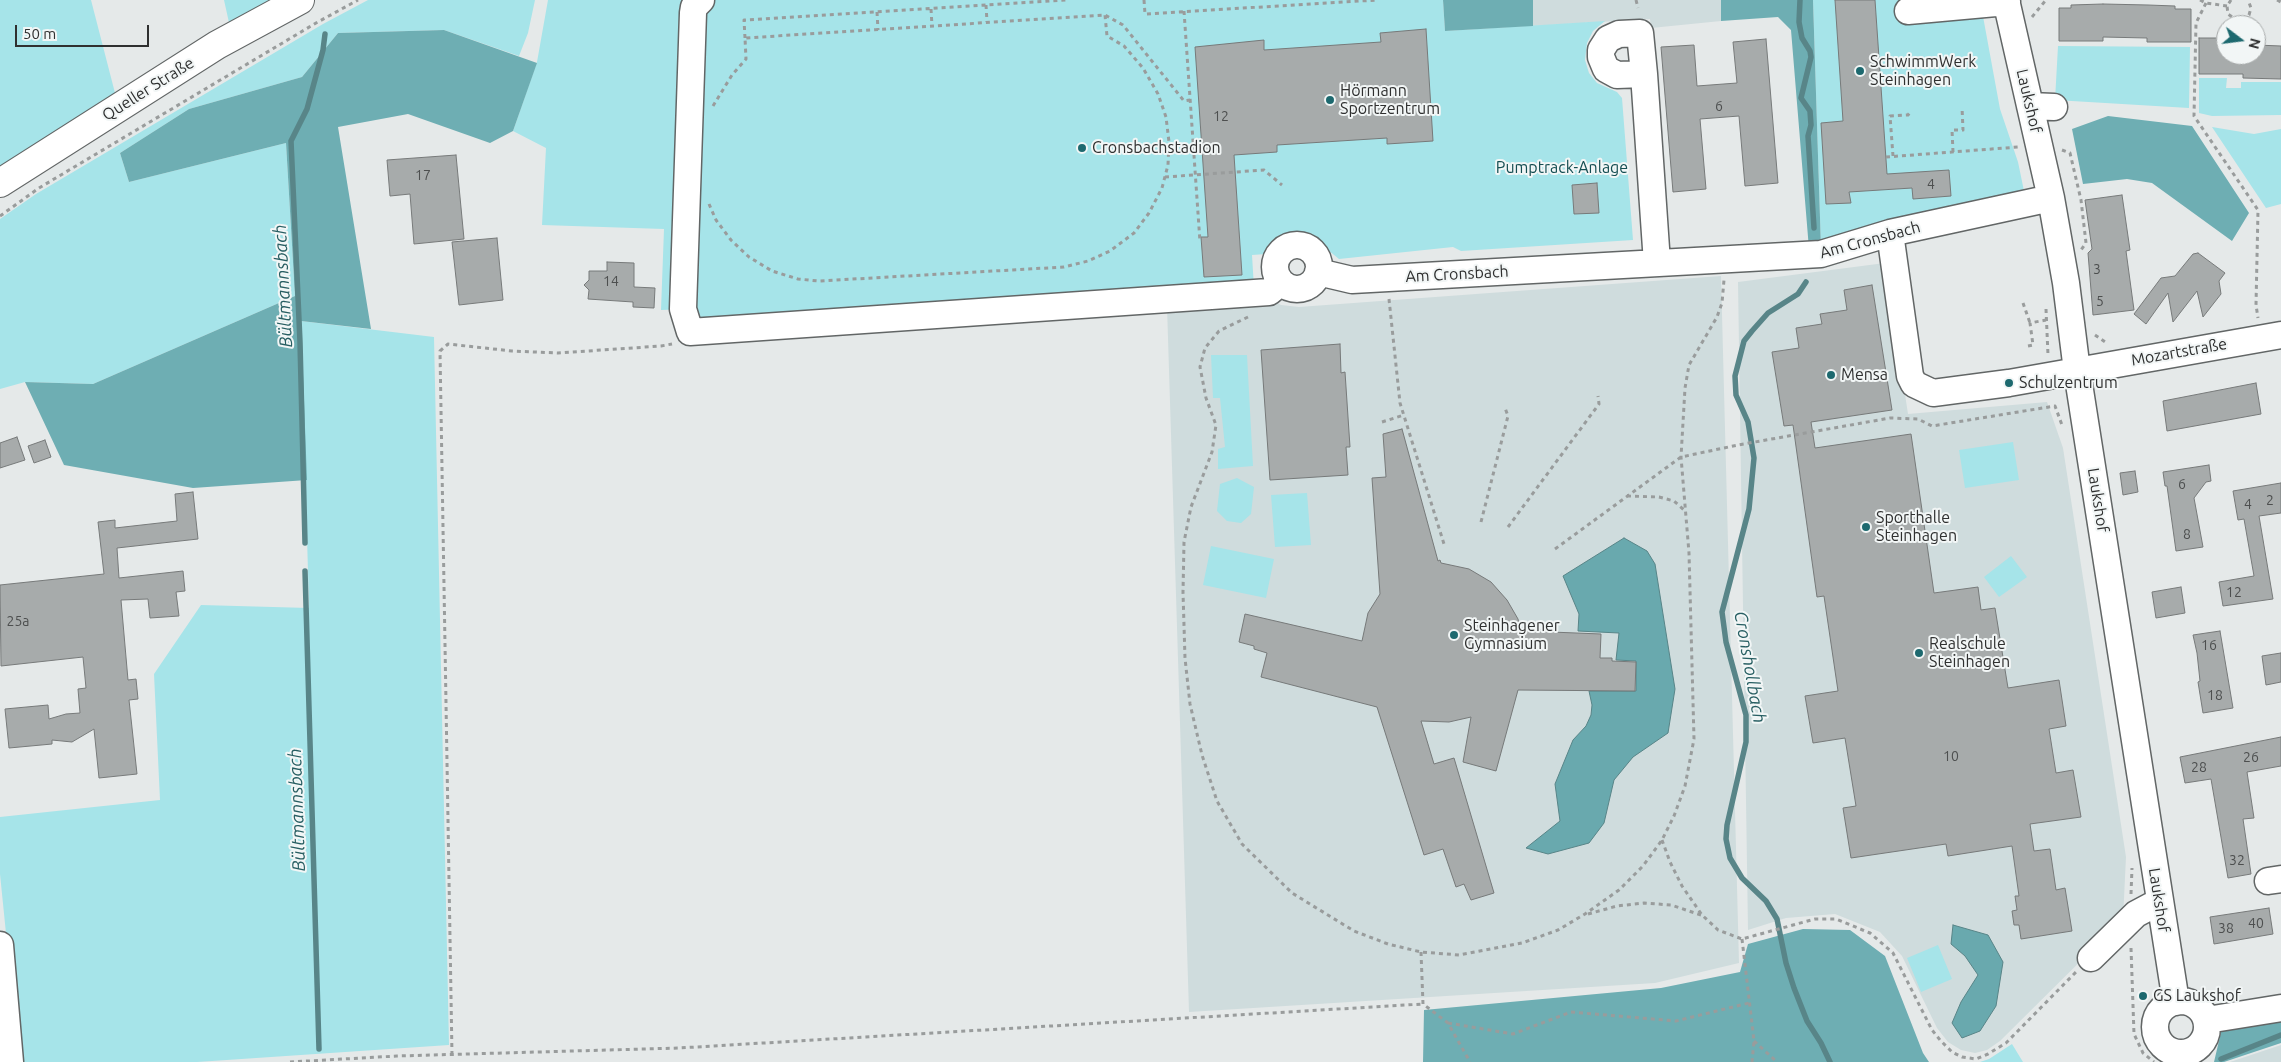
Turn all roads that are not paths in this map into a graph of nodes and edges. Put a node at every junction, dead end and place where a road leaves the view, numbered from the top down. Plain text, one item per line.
1 (300, 0) edge
2 (701, 0) edge
3 (2006, 1) edge
4 (1908, 12) dead end
5 (1644, 74) dead end
6 (0, 182) edge
7 (2052, 198) junction
8 (1890, 233) junction
9 (1657, 264) junction
10 (1318, 272) junction
11 (1275, 287) junction
12 (2276, 338) edge
13 (2077, 371) junction
14 (2160, 904) junction
15 (0, 945) edge
16 (2091, 958) road end
17 (2176, 1002) junction
18 (2281, 1008) edge
19 (2206, 1020) junction
20 (2195, 1057) edge
21 (10, 1062) edge

1 - 6 main road, Queller Straße
2 - 11 street
3 - 4 street
3 - 7 street, Laukshof
5 - 9 street
7 - 8 street, Am Cronsbach
7 - 13 street, Laukshof
8 - 9 street, Am Cronsbach
8 - 13 street, Mozartstraße
9 - 10 street, Am Cronsbach
10 - 11 street
10 - 11 street
12 - 13 street, Mozartstraße
13 - 14 street, Laukshof
14 - 16 street
14 - 17 street, Laukshof
15 - 21 street
17 - 19 street
17 - 20 street
18 - 19 street
19 - 20 street

